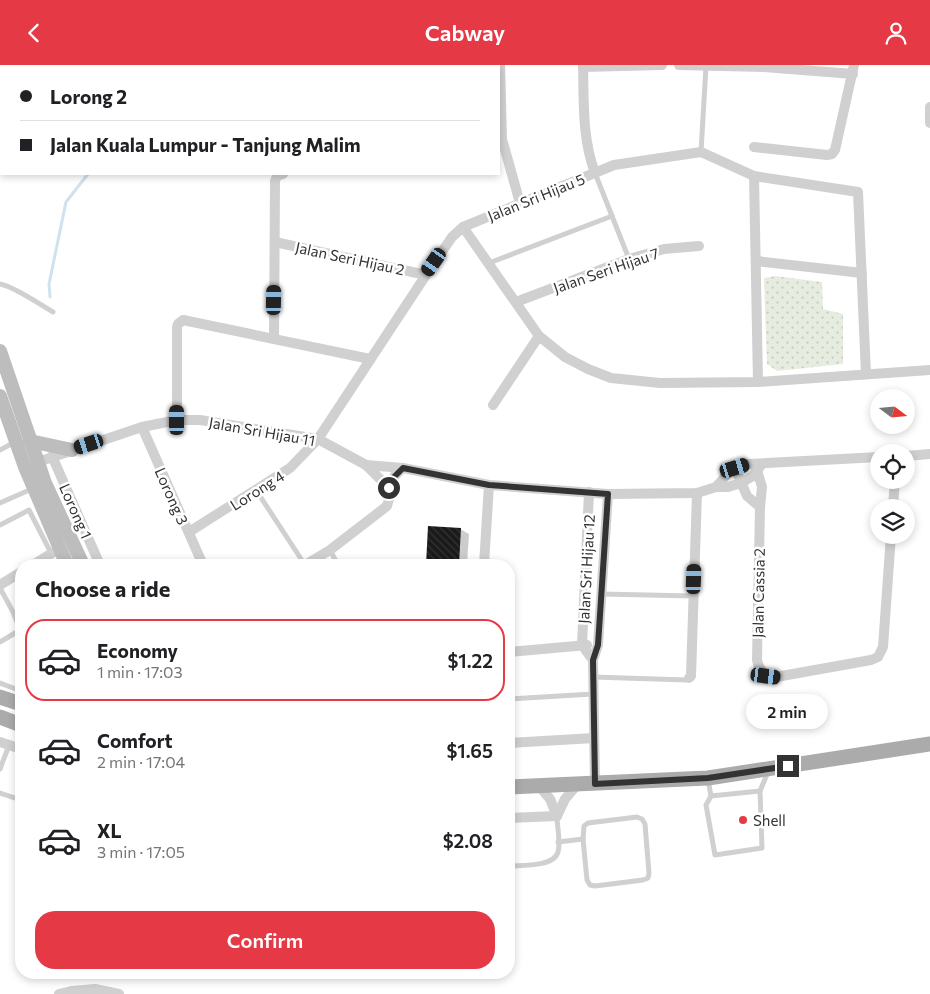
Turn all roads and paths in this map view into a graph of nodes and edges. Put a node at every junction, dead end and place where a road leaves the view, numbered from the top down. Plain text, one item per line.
1 (500, 65) edge
2 (662, 65) edge
3 (679, 65) edge
4 (583, 66) edge
5 (706, 66) edge
6 (764, 66) edge
7 (854, 69) edge
8 (930, 107) edge
9 (930, 123) edge
10 (500, 139) edge
11 (754, 147) dead end
12 (701, 152) junction
13 (595, 173) junction
14 (281, 175) edge
15 (754, 176) junction
16 (520, 203) junction
17 (612, 216) junction
18 (463, 227) junction
19 (275, 242) junction
20 (699, 246) dead end
21 (629, 259) junction
22 (756, 261) junction
23 (488, 263) junction
24 (862, 273) junction
25 (426, 275) junction
26 (0, 284) edge
27 (516, 302) junction
28 (53, 312) dead end
29 (539, 336) junction
30 (274, 339) junction
31 (0, 351) edge
32 (370, 359) junction
33 (930, 370) edge
34 (866, 374) junction
35 (758, 382) junction
36 (0, 399) edge
37 (493, 405) dead end
38 (177, 420) junction
39 (142, 427) junction
40 (318, 439) junction
41 (23, 441) junction
42 (0, 449) edge
43 (72, 450) junction
44 (930, 454) edge
45 (915, 455) edge
46 (52, 456) junction
47 (870, 458) edge
48 (31, 464) junction
49 (366, 465) junction
50 (758, 466) junction
51 (403, 468) junction
52 (735, 468) junction
53 (741, 483) junction
54 (489, 485) junction
55 (716, 487) junction
56 (34, 488) junction
57 (389, 488) junction
58 (256, 490) junction
59 (589, 492) junction
60 (696, 493) junction
61 (608, 494) junction
62 (0, 503) edge
63 (760, 507) junction
64 (0, 525) edge
65 (188, 532) junction
66 (890, 544) edge
67 (330, 549) junction
68 (56, 551) junction
69 (45, 559) edge
70 (62, 559) edge
71 (80, 559) edge
72 (97, 559) edge
73 (200, 559) edge
74 (305, 559) edge
75 (316, 559) edge
76 (335, 559) edge
77 (484, 559) edge
78 (15, 576) edge
79 (0, 587) edge
80 (601, 595) junction
81 (693, 596) junction
82 (15, 617) edge
83 (15, 634) edge
84 (0, 641) edge
85 (582, 645) junction
86 (598, 645) junction
87 (515, 651) edge
88 (593, 660) junction
89 (593, 677) junction
90 (689, 678) joint
91 (0, 683) edge
92 (15, 689) edge
93 (594, 694) junction
94 (0, 697) edge
95 (515, 699) edge
96 (15, 702) edge
97 (0, 717) edge
98 (15, 723) edge
99 (594, 738) junction
100 (5, 743) edge
101 (515, 743) edge
102 (930, 744) edge
103 (0, 769) edge
104 (769, 769) junction
105 (708, 778) junction
106 (595, 784) junction
107 (576, 785) junction
108 (515, 787) edge
109 (540, 787) junction
110 (760, 791) junction
111 (0, 793) edge
112 (711, 796) junction
113 (15, 798) edge
114 (557, 816) junction
115 (515, 818) edge
116 (583, 839) junction
117 (558, 842) junction
118 (515, 866) edge
119 (70, 992) edge
120 (59, 994) edge
121 (119, 994) edge

1 - 10 street
2 - 4 street
3 - 5 street
4 - 13 street
5 - 6 street
5 - 12 lane
6 - 7 street
7 - 11 street
8 - 9 street
10 - 16 street
12 - 13 street, Jalan Sri Hijau 5
12 - 15 street
13 - 16 street, Jalan Sri Hijau 5
13 - 17 lane
14 - 19 street
15 - 22 street
15 - 24 street
16 - 18 street, Jalan Sri Hijau 5
17 - 21 lane
17 - 23 lane
18 - 23 street
18 - 25 street, Jalan Sri Hijau 5
19 - 25 street, Jalan Seri Hijau 2
19 - 30 street
20 - 21 street, Jalan Seri Hijau 7
21 - 27 street, Jalan Seri Hijau 7
22 - 24 street
22 - 35 street
23 - 27 street
24 - 34 street
25 - 32 street, Jalan Sri Hijau 5
26 - 28 lane
27 - 29 street
29 - 35 street
29 - 37 street
30 - 32 street
30 - 38 street
31 - 41 street
32 - 40 street, Jalan Sri Hijau 5
33 - 34 street
34 - 35 street
36 - 41 street
38 - 39 street, Jalan Sri Hijau 11
38 - 40 street, Jalan Sri Hijau 11
39 - 43 street, Jalan Sri Hijau 11
39 - 65 street, Lorong 3
40 - 49 street, Jalan Sri Hijau 11
40 - 58 street, Lorong 4
41 - 42 lane
41 - 43 street
41 - 48 street
43 - 46 street, Jalan Sri Hijau 11
44 - 45 street
46 - 48 street, Jalan Sri Hijau 11
46 - 72 street, Lorong 1
47 - 50 street
48 - 56 street
48 - 71 street
49 - 51 street, Jalan Sri Hijau 11
49 - 57 street, Jalan Sri Hijau 11
50 - 52 street
50 - 53 street
50 - 63 street, Jalan Cassia 2
51 - 54 street, Jalan Sri Hijau 11
51 - 57 street
52 - 53 street
52 - 55 street
53 - 55 street, Jalan Sri Hijau 11
53 - 63 street
54 - 59 street, Jalan Sri Hijau 11
54 - 77 street
55 - 60 street, Jalan Sri Hijau 11
56 - 62 lane
56 - 68 street
57 - 67 street
58 - 65 street, Lorong 4
58 - 74 lane
59 - 61 street, Jalan Sri Hijau 11
59 - 85 street, Jalan Sri Hijau 12
60 - 61 street, Jalan Sri Hijau 11
60 - 81 street
61 - 80 street, Jalan Sri Hijau 12
63 - 66 street, Jalan Cassia 2
64 - 68 lane
65 - 73 street, Lorong 3
67 - 75 street
67 - 76 lane
68 - 69 street
68 - 70 street
78 - 79 street
79 - 82 lane
80 - 81 lane
80 - 86 street, Jalan Sri Hijau 12
81 - 90 street
83 - 84 lane
85 - 86 street
85 - 87 street
85 - 88 street
86 - 88 street, Jalan Sri Hijau 12
88 - 89 street, Jalan Sri Hijau 12
89 - 90 lane
89 - 93 street, Jalan Sri Hijau 12
91 - 92 lane
93 - 95 lane
93 - 99 street, Jalan Sri Hijau 12
94 - 96 main road
97 - 98 main road
99 - 101 street
99 - 106 street, Jalan Sri Hijau 12
100 - 103 lane
102 - 104 main road
104 - 105 main road
104 - 110 lane
105 - 106 main road
105 - 112 lane
106 - 107 main road
107 - 109 main road
107 - 114 street
108 - 109 main road
109 - 114 street
110 - 112 lane
110 - 112 lane
111 - 113 lane
114 - 115 street
114 - 117 lane
116 - 116 lane
116 - 117 lane
117 - 118 lane
119 - 120 street
119 - 121 street

